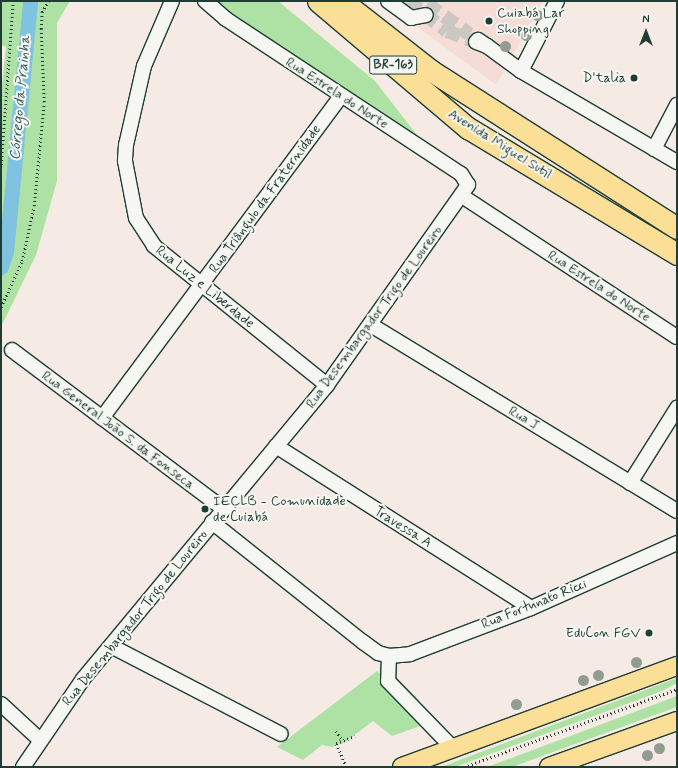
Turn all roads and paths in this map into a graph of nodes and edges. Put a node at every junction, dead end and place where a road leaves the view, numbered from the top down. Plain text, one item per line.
1 (13, 1) edge
2 (48, 1) edge
3 (172, 1) edge
4 (205, 1) edge
5 (318, 1) edge
6 (342, 1) edge
7 (388, 1) edge
8 (557, 1) edge
9 (426, 15) dead end
10 (480, 43) tunnel mouth
11 (521, 71) junction
12 (341, 96) junction
13 (677, 105) edge
14 (654, 149) junction
15 (677, 162) edge
16 (1, 165) edge
17 (464, 190) junction
18 (677, 228) edge
19 (677, 254) edge
20 (201, 285) junction
21 (1, 307) edge
22 (371, 325) junction
23 (677, 337) edge
24 (12, 350) dead end
25 (327, 385) junction
26 (677, 408) edge
27 (102, 418) junction
28 (276, 446) junction
29 (630, 483) junction
30 (224, 509) junction
31 (677, 511) edge
32 (212, 522) junction
33 (677, 543) edge
34 (530, 608) junction
35 (111, 646) junction
36 (389, 656) junction
37 (677, 666) edge
38 (677, 689) edge
39 (1, 704) edge
40 (677, 721) edge
41 (336, 731) dead end
42 (281, 734) dead end
43 (355, 736) dead end
44 (40, 740) junction
45 (342, 740) junction
46 (453, 748) junction
47 (23, 767) edge
48 (346, 767) edge
49 (402, 767) edge
50 (464, 767) edge
51 (549, 767) edge

1 - 16 path
2 - 21 path
3 - 20 street, Rua Luz e Liberdade
4 - 12 street, Rua Estrela do Norte
5 - 19 highway, Avenida Miguel Sutil / BR-163
6 - 18 highway, Avenida Miguel Sutil / BR-163
7 - 9 street
8 - 11 street
10 - 11 street
11 - 14 street
12 - 17 street, Rua Estrela do Norte
12 - 20 street, Rua Triângulo da Fraternidade
13 - 14 street
14 - 15 street
17 - 22 street, Rua Desembargador Trigo de Loureiro
17 - 23 street, Rua Estrela do Norte
20 - 25 street, Rua Luz e Liberdade
20 - 27 street, Rua Triângulo da Fraternidade
22 - 25 street, Rua Desembargador Trigo de Loureiro
22 - 29 street, Rua J
24 - 27 street, Rua General João S. da Fonseca
25 - 28 street, Rua Desembargador Trigo de Loureiro
26 - 29 street
27 - 30 street, Rua General João S. da Fonseca
28 - 30 street, Rua Desembargador Trigo de Loureiro
28 - 34 street, Travessa A
29 - 31 street, Rua J
30 - 32 street, Rua Desembargador Trigo de Loureiro
32 - 35 street, Rua Desembargador Trigo de Loureiro
32 - 36 street
33 - 34 street, Rua Fortunato Ricci
34 - 36 street, Rua Fortunato Ricci
35 - 42 street
35 - 44 street, Rua Desembargador Trigo de Loureiro
36 - 46 street
37 - 46 main road
38 - 50 path
39 - 44 street
40 - 51 main road
41 - 45 path
43 - 45 path
44 - 47 street, Rua Desembargador Trigo de Loureiro
45 - 48 path
46 - 49 main road

